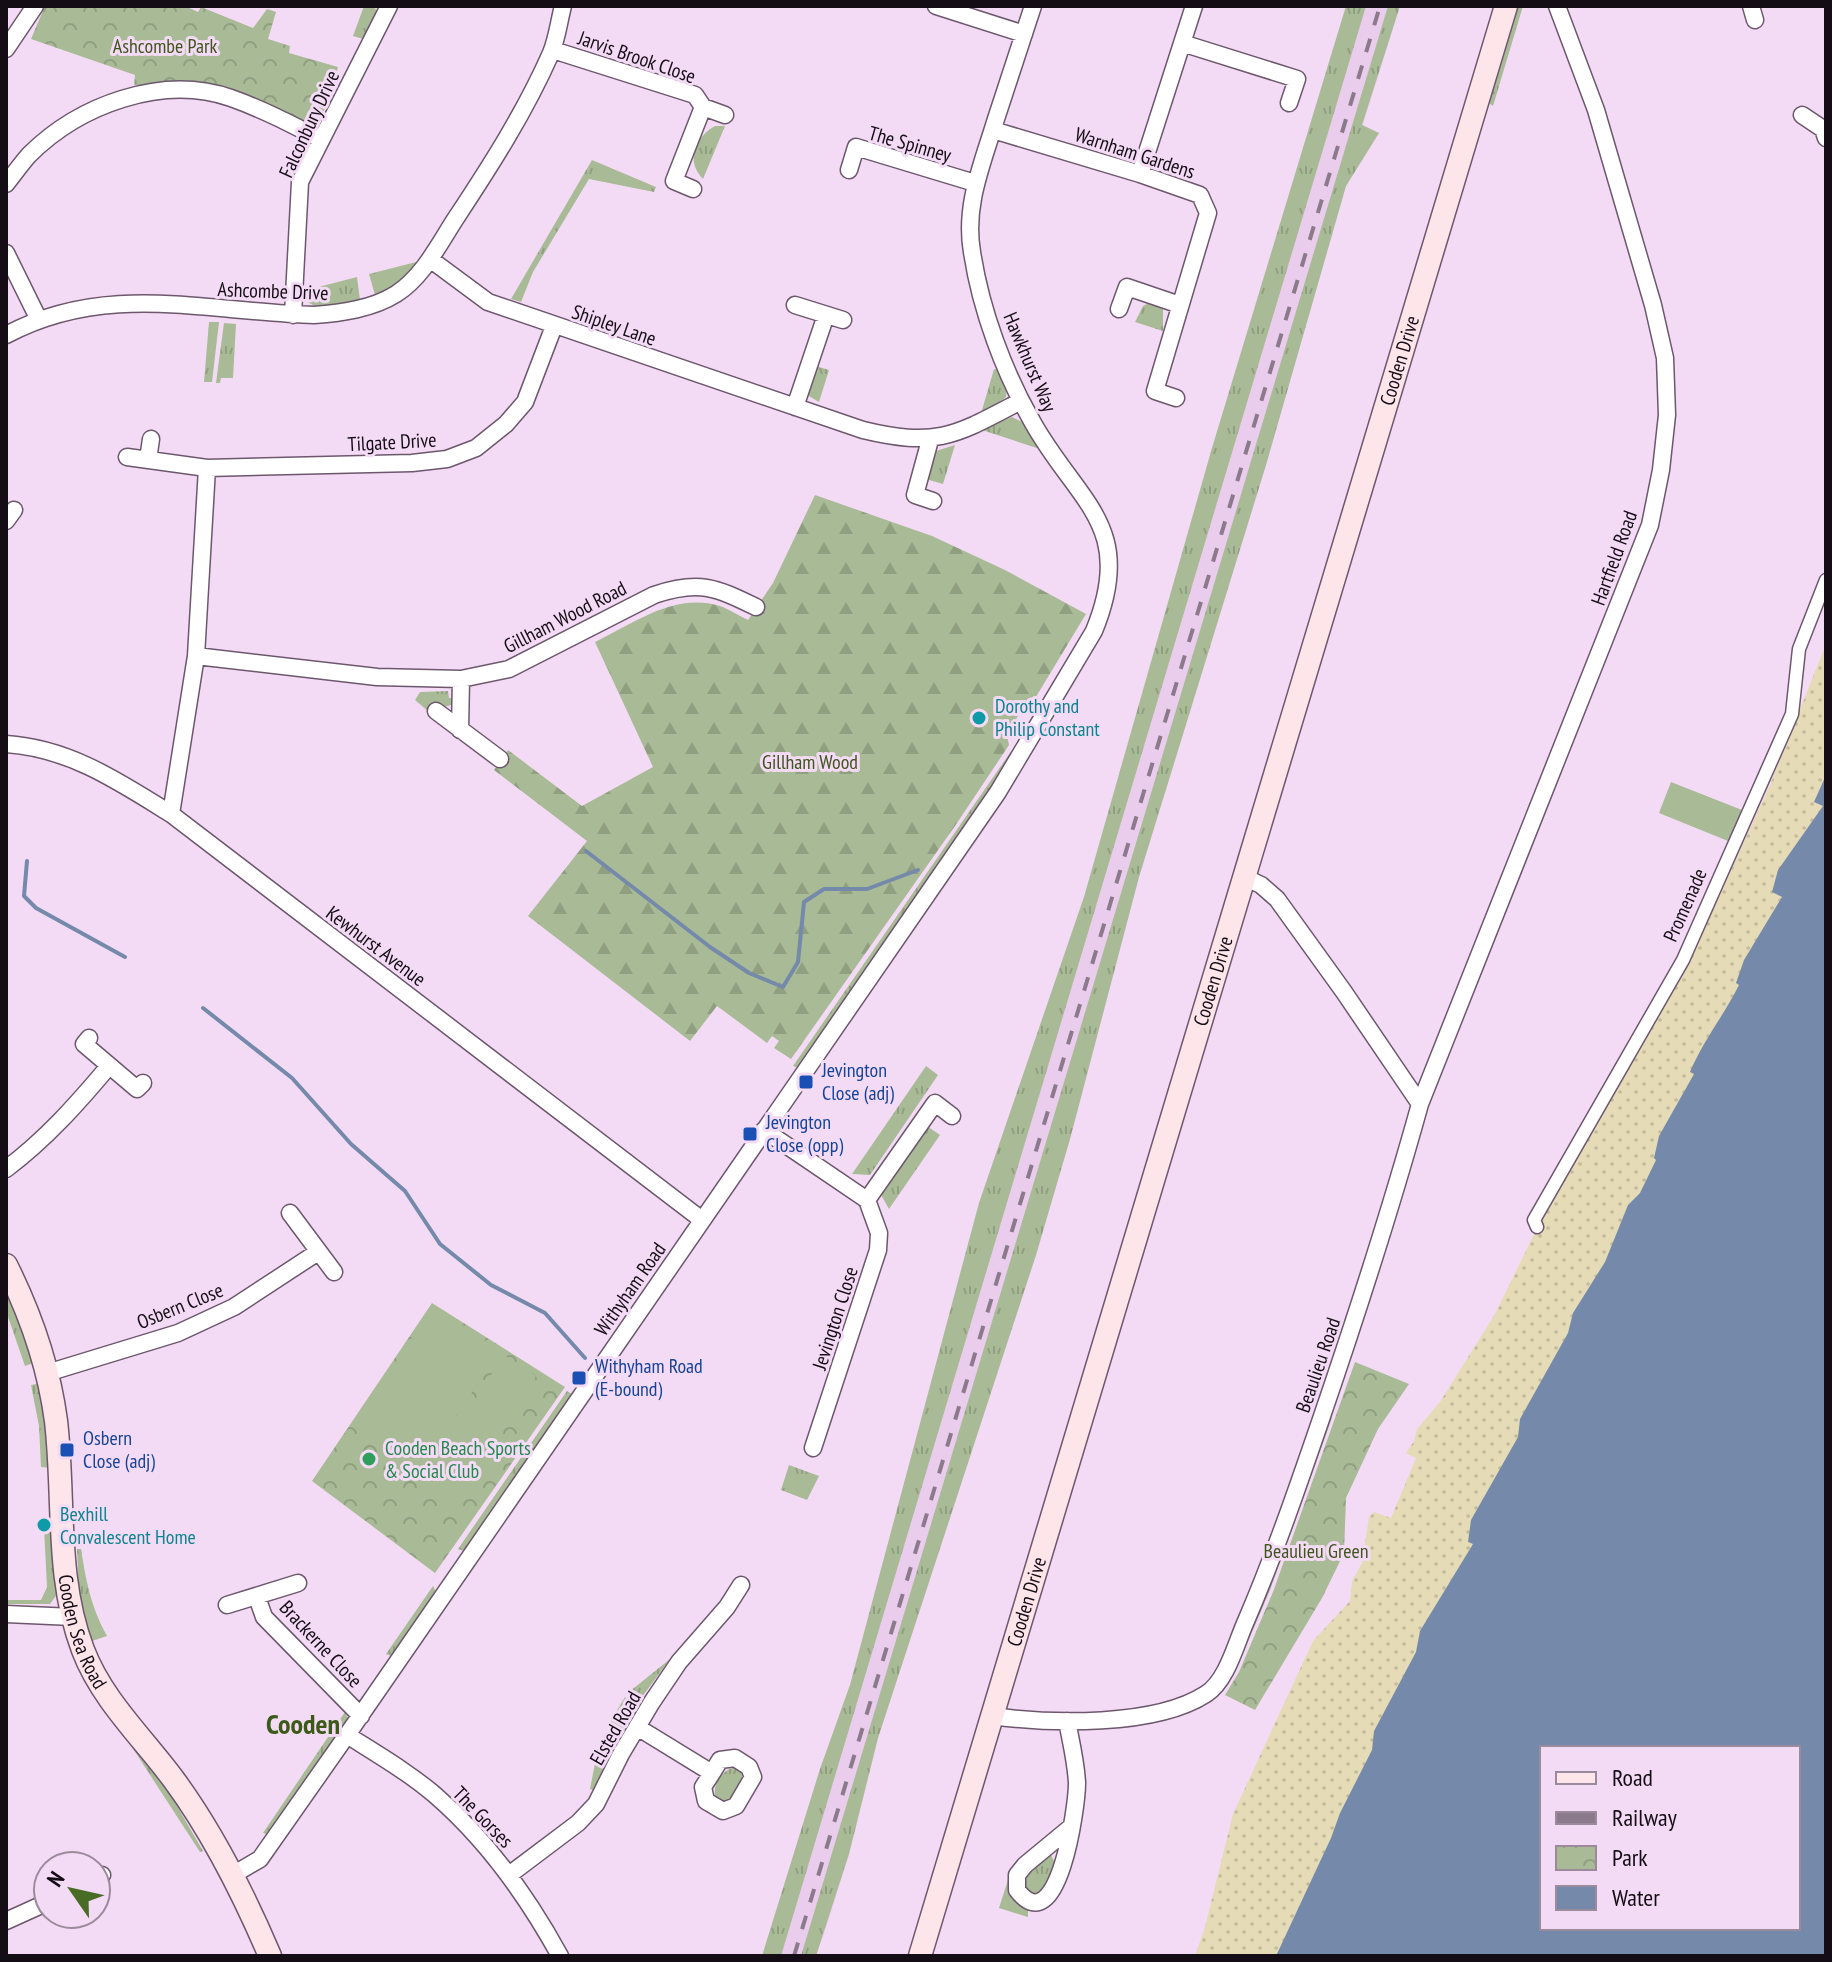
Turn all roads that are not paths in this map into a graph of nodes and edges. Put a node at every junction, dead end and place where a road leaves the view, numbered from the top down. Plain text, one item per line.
1 (35, 6) edge
2 (389, 6) edge
3 (563, 6) edge
4 (936, 6) edge
5 (1033, 6) edge
6 (1194, 6) edge
7 (1506, 6) edge
8 (1557, 6) edge
9 (1024, 34) junction
10 (1182, 43) junction
11 (6, 49) edge
12 (553, 50) junction
13 (1289, 103) dead end
14 (703, 107) junction
15 (725, 115) dead end
16 (1802, 115) dead end
17 (993, 130) junction
18 (1825, 131) edge
19 (320, 139) junction
20 (849, 170) dead end
21 (1140, 174) junction
22 (975, 183) junction
23 (6, 184) edge
24 (693, 189) dead end
25 (6, 253) edge
26 (430, 259) junction
27 (795, 305) dead end
28 (1180, 305) junction
29 (1119, 309) dead end
30 (293, 315) junction
31 (826, 315) junction
32 (39, 320) junction
33 (843, 320) dead end
34 (554, 326) junction
35 (6, 335) edge
36 (1176, 398) dead end
37 (1021, 401) junction
38 (795, 407) junction
39 (151, 439) dead end
40 (930, 440) junction
41 (127, 457) dead end
42 (148, 460) junction
43 (207, 468) junction
44 (933, 501) dead end
45 (1826, 580) edge
46 (756, 607) dead end
47 (196, 656) junction
48 (461, 679) junction
49 (1047, 710) joint
50 (436, 711) dead end
51 (460, 730) junction
52 (6, 744) edge
53 (500, 759) dead end
54 (171, 814) junction
55 (1244, 877) junction
56 (89, 1038) dead end
57 (109, 1066) junction
58 (143, 1083) dead end
59 (1420, 1104) junction
60 (952, 1116) dead end
61 (764, 1130) junction
62 (6, 1169) edge
63 (867, 1200) junction
64 (290, 1213) dead end
65 (702, 1220) junction
66 (1537, 1227) dead end
67 (318, 1252) junction
68 (6, 1265) edge
69 (334, 1272) dead end
70 (47, 1373) junction
71 (813, 1448) dead end
72 (298, 1583) dead end
73 (741, 1585) dead end
74 (257, 1597) junction
75 (227, 1605) dead end
76 (6, 1614) edge
77 (73, 1617) junction
78 (361, 1716) junction
79 (992, 1716) junction
80 (1067, 1721) junction
81 (637, 1727) junction
82 (347, 1735) junction
83 (712, 1773) dead end
84 (1071, 1827) dead end
85 (509, 1875) junction
86 (231, 1876) junction
87 (32, 1909) edge
88 (6, 1921) edge
89 (270, 1956) edge
90 (560, 1956) edge
91 (920, 1956) edge

1 - 11 street
2 - 19 street, Falconbury Drive
3 - 12 street, Ashcombe Drive
4 - 9 street
5 - 9 street, Hawkhurst Way
6 - 10 street
7 - 55 main road, Cooden Drive
8 - 59 street, Hartfield Road
9 - 17 street, Hawkhurst Way
10 - 13 street
10 - 21 street
12 - 14 street, Jarvis Brook Close
12 - 26 street, Ashcombe Drive
14 - 15 street, Jarvis Brook Close
14 - 24 street, Jarvis Brook Close
16 - 18 street
17 - 21 street, Warnham Gardens
17 - 22 street, Hawkhurst Way
19 - 23 street
19 - 30 street, Falconbury Drive
20 - 22 street, The Spinney
21 - 28 street, Warnham Gardens
22 - 37 street, Hawkhurst Way
25 - 32 street
26 - 30 street, Ashcombe Drive
26 - 34 street, Shipley Lane
27 - 31 street
28 - 29 street
28 - 36 street, Warnham Gardens
30 - 32 street, Ashcombe Drive
31 - 33 street
31 - 38 street
32 - 35 street, Ashcombe Drive
34 - 38 street, Shipley Lane
34 - 43 street, Tilgate Drive
37 - 40 street, Shipley Lane
37 - 49 street, Hawkhurst Way
38 - 40 street, Shipley Lane
39 - 42 street
40 - 44 street
41 - 42 street, Tilgate Drive
42 - 43 street, Tilgate Drive
43 - 47 street
45 - 66 street, Promenade
46 - 48 street, Gillham Wood Road
47 - 48 street, Gillham Wood Road
47 - 54 street
48 - 51 street
49 - 61 street, Withyham Road
50 - 51 street
51 - 53 street
52 - 54 street, Kewhurst Avenue
54 - 65 street, Kewhurst Avenue
55 - 59 street
55 - 79 main road, Cooden Drive
56 - 57 street
57 - 58 street
57 - 62 street
59 - 80 street, Beaulieu Road
60 - 63 street
61 - 63 street
61 - 65 street, Withyham Road
63 - 71 street, Jevington Close
64 - 67 street
65 - 78 street, Withyham Road
67 - 69 street
67 - 70 street, Osbern Close
68 - 70 main road, Cooden Sea Road
70 - 77 main road, Cooden Sea Road
72 - 74 street, Brackerne Close
73 - 81 street, Elsted Road
74 - 75 street, Brackerne Close
74 - 78 street, Brackerne Close
76 - 77 street
77 - 86 main road, Cooden Sea Road
78 - 82 street, Withyham Road
79 - 80 street, Beaulieu Road
79 - 91 main road, Cooden Drive
80 - 84 street
81 - 83 street
81 - 85 street, Elsted Road
82 - 85 street, The Gorses
82 - 86 street, Withyham Road
85 - 90 street, The Gorses
86 - 89 main road, Cooden Sea Road
87 - 88 street

